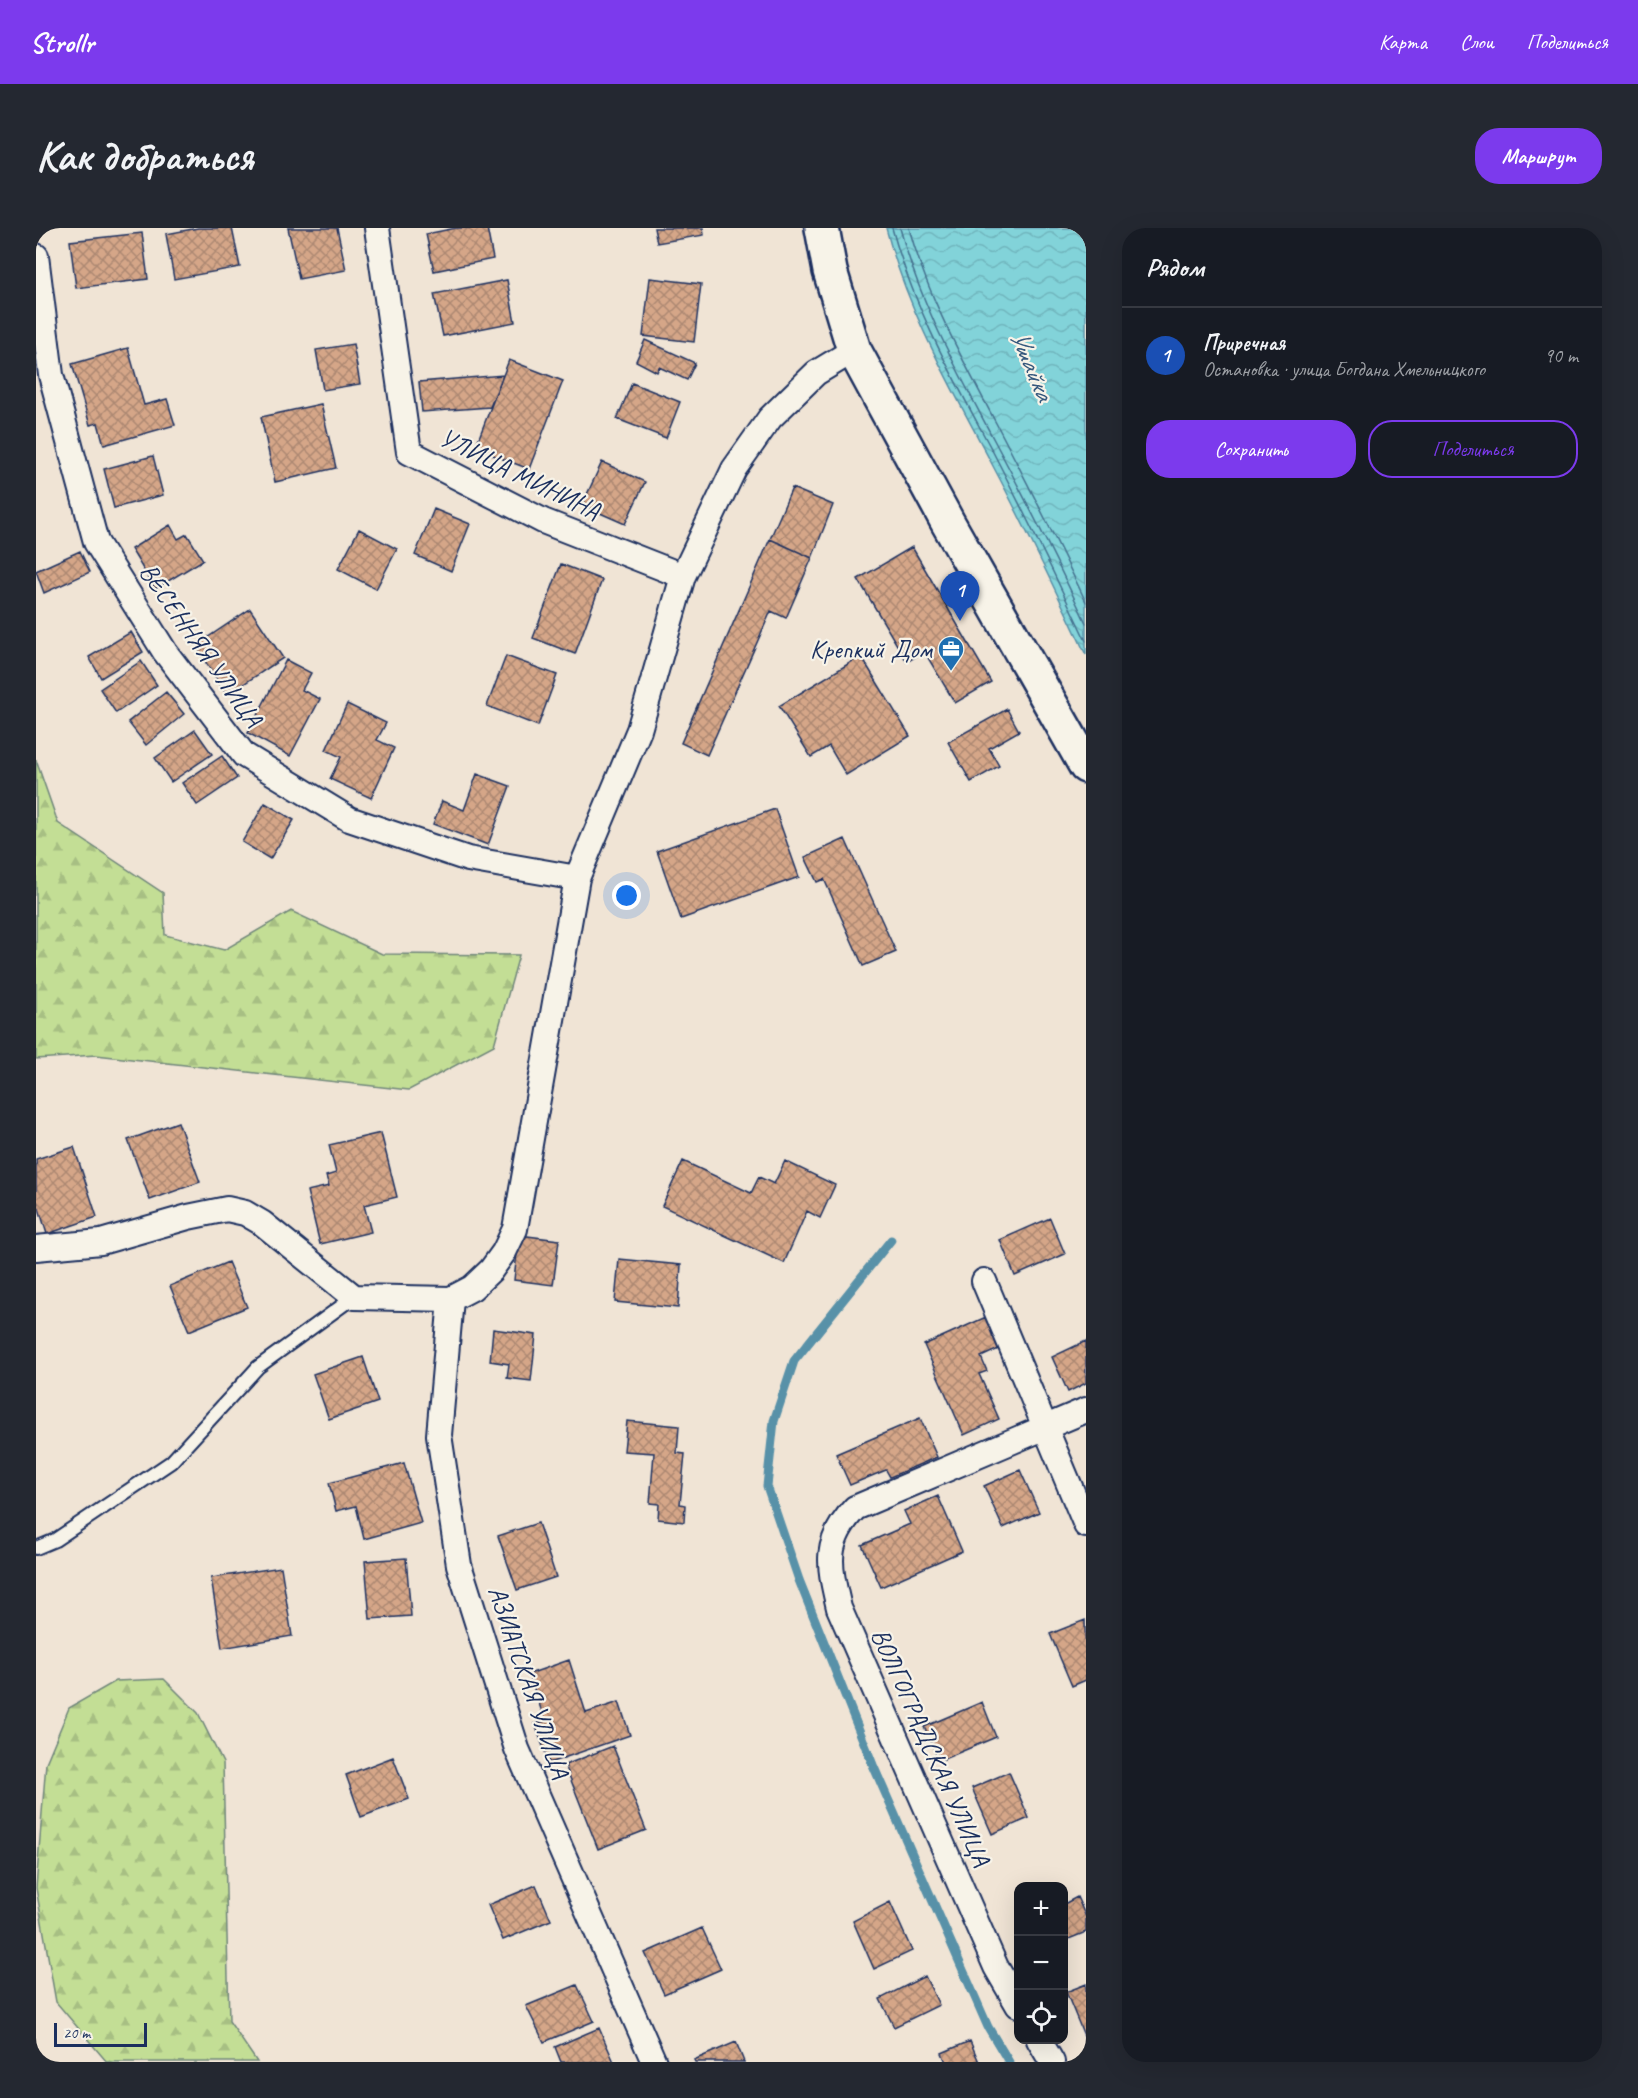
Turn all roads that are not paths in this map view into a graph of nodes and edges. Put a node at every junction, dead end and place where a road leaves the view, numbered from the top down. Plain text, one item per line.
1 (377, 228) edge
2 (822, 228) edge
3 (36, 256) edge
4 (854, 350) junction
5 (683, 576) junction
6 (1086, 766) edge
7 (577, 878) junction
8 (36, 1248) edge
9 (984, 1281) dead end
10 (354, 1298) junction
11 (451, 1299) junction
12 (1086, 1410) edge
13 (1045, 1427) junction
14 (1086, 1525) edge
15 (36, 1548) edge
16 (1014, 1998) edge
17 (1041, 2044) edge
18 (654, 2062) edge
19 (1052, 2062) edge

1 - 5 street, УЛИЦА МИНИНА
2 - 4 street
3 - 7 street, ВЕСЕННЯЯ УЛИЦА
4 - 5 street
4 - 6 street
5 - 7 street
7 - 11 street
8 - 10 street
9 - 13 street
10 - 11 street
10 - 15 lane
11 - 18 street, АЗИАТСКАЯ УЛИЦА
12 - 13 street, ВОЛГОГРАДСКАЯ УЛИЦА
13 - 14 street
13 - 16 street, ВОЛГОГРАДСКАЯ УЛИЦА
17 - 19 street

